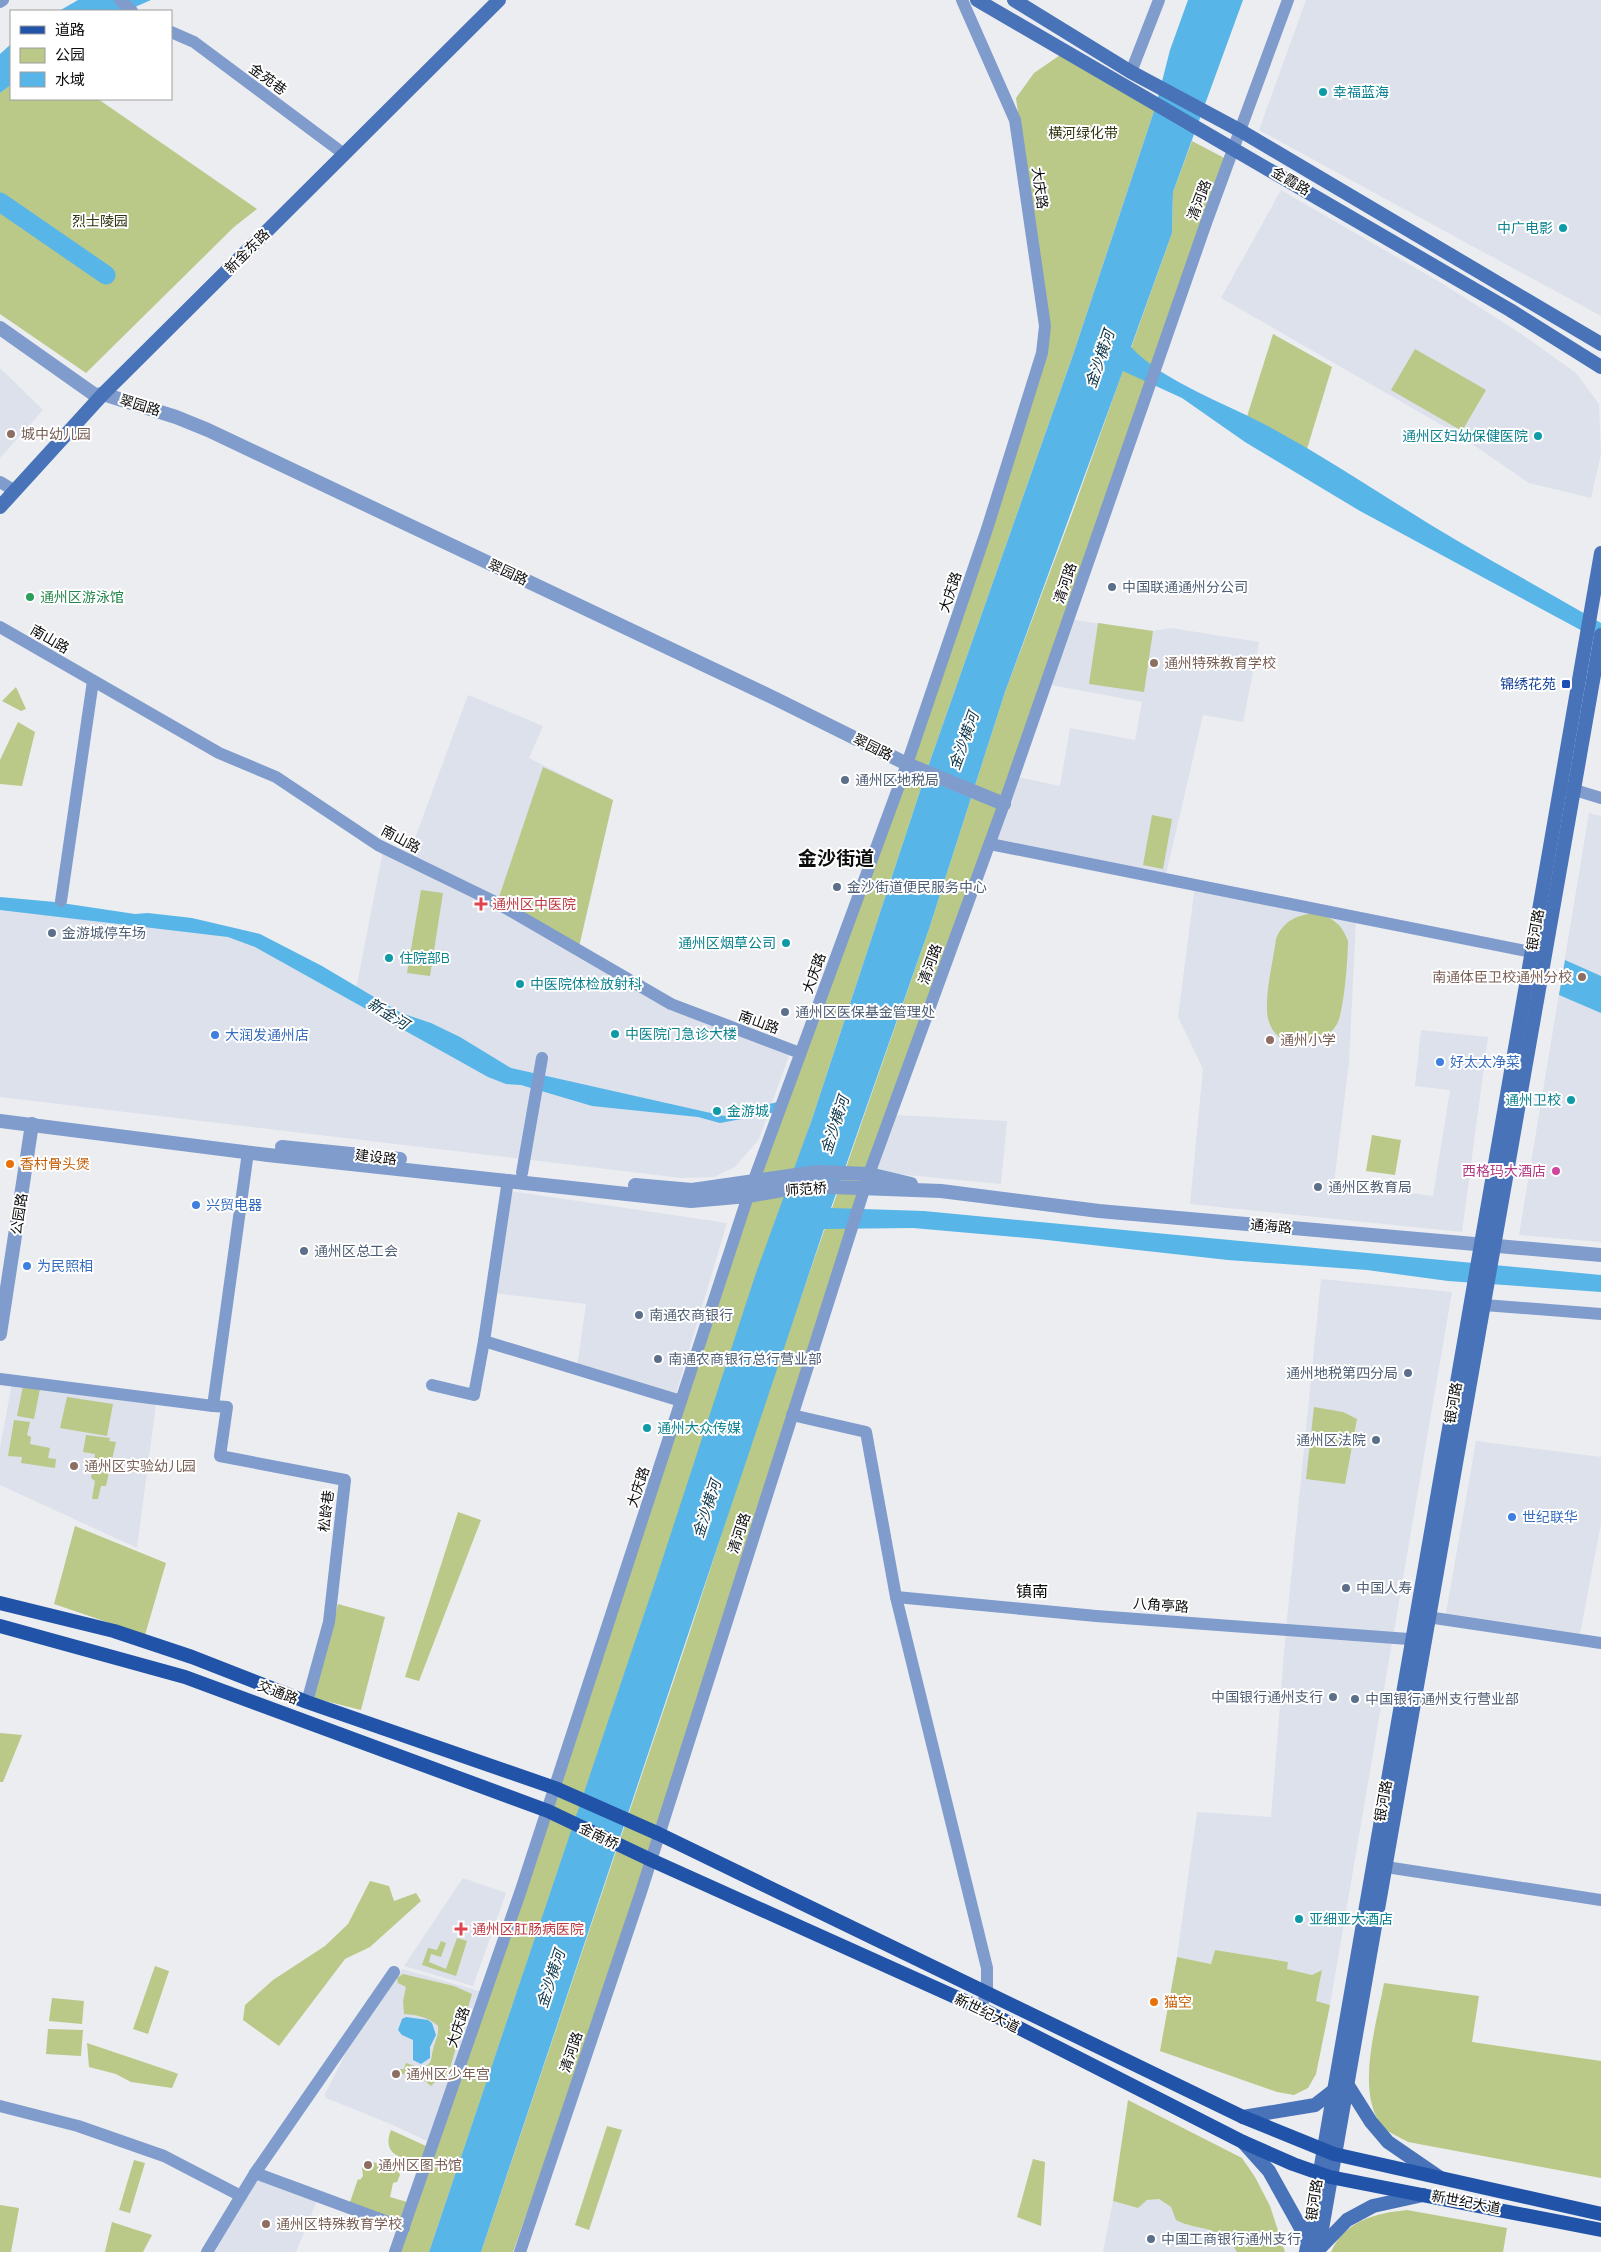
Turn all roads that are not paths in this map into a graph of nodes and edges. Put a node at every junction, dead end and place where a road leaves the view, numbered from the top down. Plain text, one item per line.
1 (120, 0) edge
2 (488, 0) edge
3 (499, 0) edge
4 (962, 0) edge
5 (977, 0) edge
6 (1014, 0) edge
7 (1159, 0) edge
8 (1288, 0) edge
9 (131, 10) edge
10 (172, 32) edge
11 (1131, 72) junction
12 (1241, 131) junction
13 (1235, 148) junction
14 (341, 151) junction
15 (0, 328) edge
16 (1601, 344) edge
17 (1601, 367) edge
18 (99, 394) junction
19 (5, 488) edge
20 (0, 507) edge
21 (1601, 553) edge
22 (0, 627) edge
23 (1601, 635) edge
24 (93, 681) junction
25 (908, 764) junction
26 (1567, 788) junction
27 (1601, 798) edge
28 (1004, 804) junction
29 (990, 844) junction
30 (61, 901) dead end
31 (1537, 953) junction
32 (800, 1053) junction
33 (541, 1064) dead end
34 (0, 1113) edge
35 (0, 1121) edge
36 (32, 1124) junction
37 (248, 1152) junction
38 (522, 1173) junction
39 (869, 1174) junction
40 (508, 1180) junction
41 (753, 1182) junction
42 (864, 1189) junction
43 (941, 1191) junction
44 (748, 1196) junction
45 (1488, 1245) junction
46 (1601, 1255) edge
47 (1479, 1310) junction
48 (1601, 1314) edge
49 (0, 1334) edge
50 (484, 1341) junction
51 (0, 1379) edge
52 (432, 1385) dead end
53 (681, 1401) junction
54 (213, 1406) junction
55 (792, 1415) junction
56 (896, 1597) junction
57 (0, 1603) edge
58 (1422, 1617) junction
59 (0, 1626) edge
60 (1418, 1640) junction
61 (1601, 1643) edge
62 (306, 1702) junction
63 (555, 1788) junction
64 (548, 1811) junction
65 (659, 1834) junction
66 (651, 1860) junction
67 (1386, 1867) junction
68 (1601, 1900) edge
69 (394, 1972) dead end
70 (987, 1993) junction
71 (980, 2008) junction
72 (1347, 2084) junction
73 (1333, 2091) junction
74 (0, 2106) edge
75 (1243, 2117) junction
76 (1243, 2142) junction
77 (1328, 2152) junction
78 (255, 2173) junction
79 (1324, 2175) junction
80 (1439, 2178) junction
81 (1425, 2194) junction
82 (241, 2196) junction
83 (1601, 2214) edge
84 (404, 2228) junction
85 (1601, 2230) edge
86 (1312, 2249) edge
87 (207, 2252) edge
88 (395, 2252) edge
89 (520, 2252) edge

1 - 9 street
2 - 14 main road, 新金东路
3 - 14 main road, 新金东路
4 - 25 street, 大庆路
5 - 13 main road, 金霞路
6 - 11 main road, 金霞路
7 - 11 street
8 - 12 street, 清河路
10 - 14 street, 金苑巷
11 - 12 main road, 金霞路
12 - 13 street, 清河路
12 - 16 main road, 金霞路
13 - 17 main road, 金霞路
13 - 28 street, 清河路
14 - 18 main road, 新金东路
15 - 18 street, 翠园路
18 - 19 main road, 新金东路
18 - 25 street, 翠园路
19 - 20 main road, 新金东路
21 - 26 main road, 银河路
22 - 24 street, 南山路
23 - 26 main road, 银河路
24 - 30 street
24 - 32 street, 南山路
25 - 28 street, 翠园路
25 - 32 street, 大庆路
26 - 27 street
26 - 31 main road, 银河路
28 - 29 street, 清河路
29 - 31 street
29 - 39 street, 清河路
31 - 45 main road, 银河路
32 - 41 street, 大庆路
33 - 38 street
34 - 38 street, 建设路
35 - 36 street, 建设路
36 - 37 street, 建设路
36 - 49 street, 公园路
37 - 40 street, 建设路
37 - 54 street
38 - 41 street, 建设路
39 - 41 street, 师范桥
39 - 42 street, 清河路
39 - 43 street, 通海路
40 - 44 street, 建设路
40 - 50 street
41 - 44 street, 大庆路
42 - 43 street, 通海路
42 - 44 street, 师范桥
42 - 55 street, 清河路
43 - 45 street, 通海路
44 - 53 street, 大庆路
45 - 46 street, 通海路
45 - 47 main road, 银河路
47 - 48 street
47 - 58 main road, 银河路
50 - 52 street
50 - 53 street
51 - 54 street
53 - 63 street, 大庆路
54 - 62 street, 松龄巷
55 - 56 street
55 - 65 street, 清河路
56 - 60 street, 八角亭路
56 - 70 street
57 - 62 main road, 交通路
58 - 60 main road, 银河路
58 - 61 street
59 - 64 main road, 交通路
60 - 67 main road, 银河路
60 - 73 main road, 银河路
62 - 63 main road, 交通路
63 - 64 street, 大庆路
63 - 65 main road, 金南桥
64 - 66 main road, 金南桥
64 - 84 street, 大庆路
65 - 66 street, 清河路
65 - 70 main road, 新世纪大道
66 - 71 main road, 新世纪大道
66 - 89 street, 清河路
67 - 68 street
67 - 72 main road, 银河路
69 - 78 street
70 - 71 street
70 - 75 main road, 新世纪大道
71 - 76 main road, 新世纪大道
72 - 77 main road, 银河路
72 - 80 main road
73 - 75 main road
73 - 77 main road, 银河路
74 - 82 street
75 - 77 main road, 新世纪大道
76 - 79 main road, 新世纪大道
76 - 86 main road
77 - 79 main road, 银河路
77 - 80 main road, 新世纪大道
78 - 82 street
78 - 84 street
79 - 81 main road, 新世纪大道
79 - 86 main road, 银河路
80 - 83 main road, 新世纪大道
81 - 85 main road, 新世纪大道
81 - 86 main road
82 - 87 street
84 - 88 street, 大庆路

